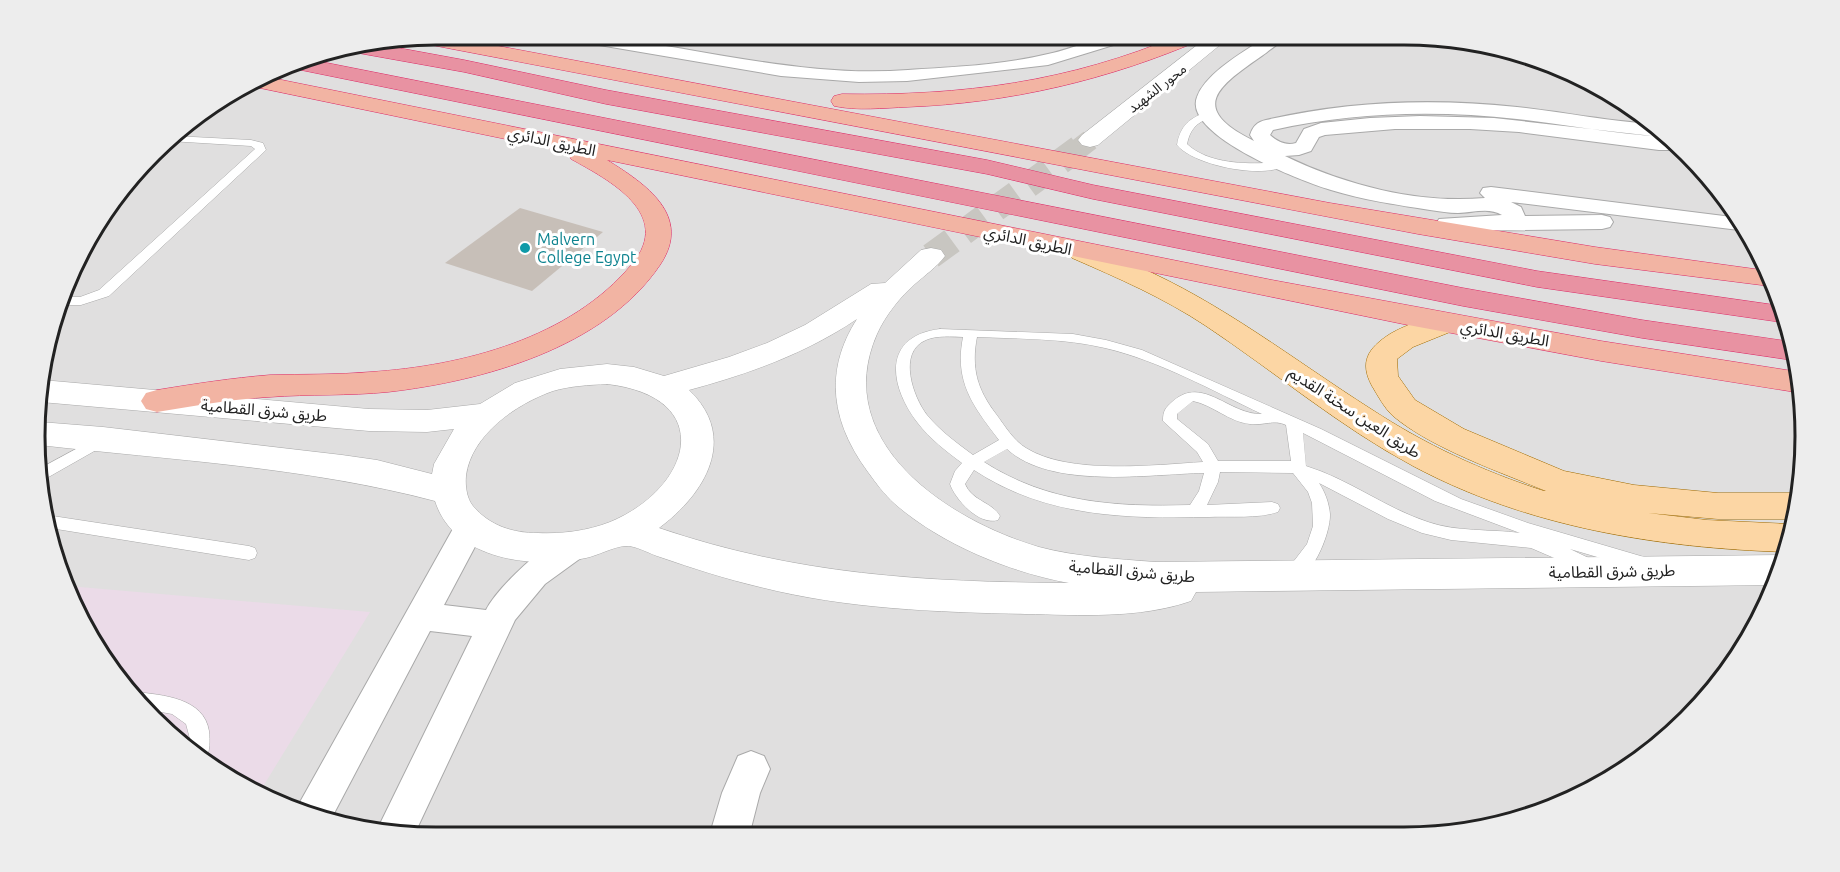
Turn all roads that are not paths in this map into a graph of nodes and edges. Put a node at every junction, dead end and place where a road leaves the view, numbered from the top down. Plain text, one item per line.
1 (465, 45) edge
2 (633, 45) edge
3 (1099, 45) edge
4 (1169, 45) edge
5 (1208, 45) edge
6 (1265, 45) edge
7 (372, 51) edge
8 (310, 66) edge
9 (1228, 74) junction
10 (266, 84) edge
11 (722, 93) junction
12 (1208, 115) junction
13 (1262, 129) junction
14 (1645, 129) edge
15 (181, 139) edge
16 (1090, 140) tunnel mouth
17 (560, 143) junction
18 (1664, 144) edge
19 (1302, 161) junction
20 (1507, 223) junction
21 (1732, 223) edge
22 (1406, 225) junction
23 (1739, 235) edge
24 (1082, 252) junction
25 (1762, 279) edge
26 (69, 302) edge
27 (1775, 314) edge
28 (1445, 323) junction
29 (971, 333) junction
30 (1785, 350) edge
31 (1791, 382) edge
32 (662, 387) junction
33 (47, 392) edge
34 (157, 401) junction
35 (487, 414) junction
36 (1277, 415) junction
37 (387, 421) junction
38 (1293, 423) junction
39 (45, 434) edge
40 (104, 439) junction
41 (1009, 441) junction
42 (972, 463) junction
43 (1212, 466) junction
44 (355, 469) junction
45 (1299, 469) junction
46 (47, 472) edge
47 (450, 492) junction
48 (1788, 506) edge
49 (1272, 508) dead end
50 (1196, 510) junction
51 (992, 516) dead end
52 (55, 522) edge
53 (470, 526) junction
54 (625, 531) junction
55 (1782, 538) edge
56 (574, 546) junction
57 (249, 553) dead end
58 (1667, 570) junction
59 (1771, 570) edge
60 (1598, 571) junction
61 (1292, 576) junction
62 (1227, 578) junction
63 (420, 616) junction
64 (495, 625) junction
65 (150, 702) edge
66 (199, 747) edge
67 (751, 769) dead end
68 (316, 808) edge
69 (399, 825) edge
70 (732, 827) edge

1 - 11 highway
2 - 3 street
4 - 11 highway
5 - 16 street, محور الشهيد
6 - 9 street
7 - 27 highway
8 - 30 highway, الطريق الدائري
9 - 12 street
9 - 13 street
10 - 17 highway, الطريق الدائري
11 - 22 highway
12 - 19 street
12 - 19 lane
13 - 14 street
13 - 19 street
15 - 26 lane
17 - 24 highway, الطريق الدائري
17 - 34 highway
18 - 19 street
19 - 20 street
19 - 21 street
20 - 22 street
20 - 23 street
22 - 25 highway
24 - 28 highway, الطريق الدائري
24 - 55 main road, طريق العين سخنة القديم
28 - 31 highway, الطريق الدائري
28 - 48 main road, طريق العين سخنة القديم
29 - 36 lane
29 - 41 lane
29 - 42 lane
32 - 35 street
32 - 54 street
32 - 62 street, طريق شرق القطامية
33 - 34 street, طريق شرق القطامية
34 - 37 street, طريق شرق القطامية
35 - 37 street, طريق شرق القطامية
35 - 47 street
36 - 38 lane
36 - 43 lane
37 - 44 street
38 - 45 lane
38 - 58 lane
39 - 40 street
40 - 44 street
40 - 46 lane
41 - 42 lane
41 - 43 lane
42 - 50 lane
42 - 51 lane
43 - 45 lane
43 - 50 lane
44 - 47 street
45 - 60 lane
45 - 61 lane
47 - 53 street
49 - 50 lane
52 - 57 lane
53 - 56 street
53 - 63 street
54 - 56 street
54 - 62 street, طريق شرق القطامية
56 - 64 street
58 - 59 street, طريق شرق القطامية
58 - 60 street, طريق شرق القطامية
60 - 61 street, طريق شرق القطامية
61 - 62 street, طريق شرق القطامية
63 - 64 street
63 - 68 street
64 - 69 street
65 - 66 lane
67 - 70 street

